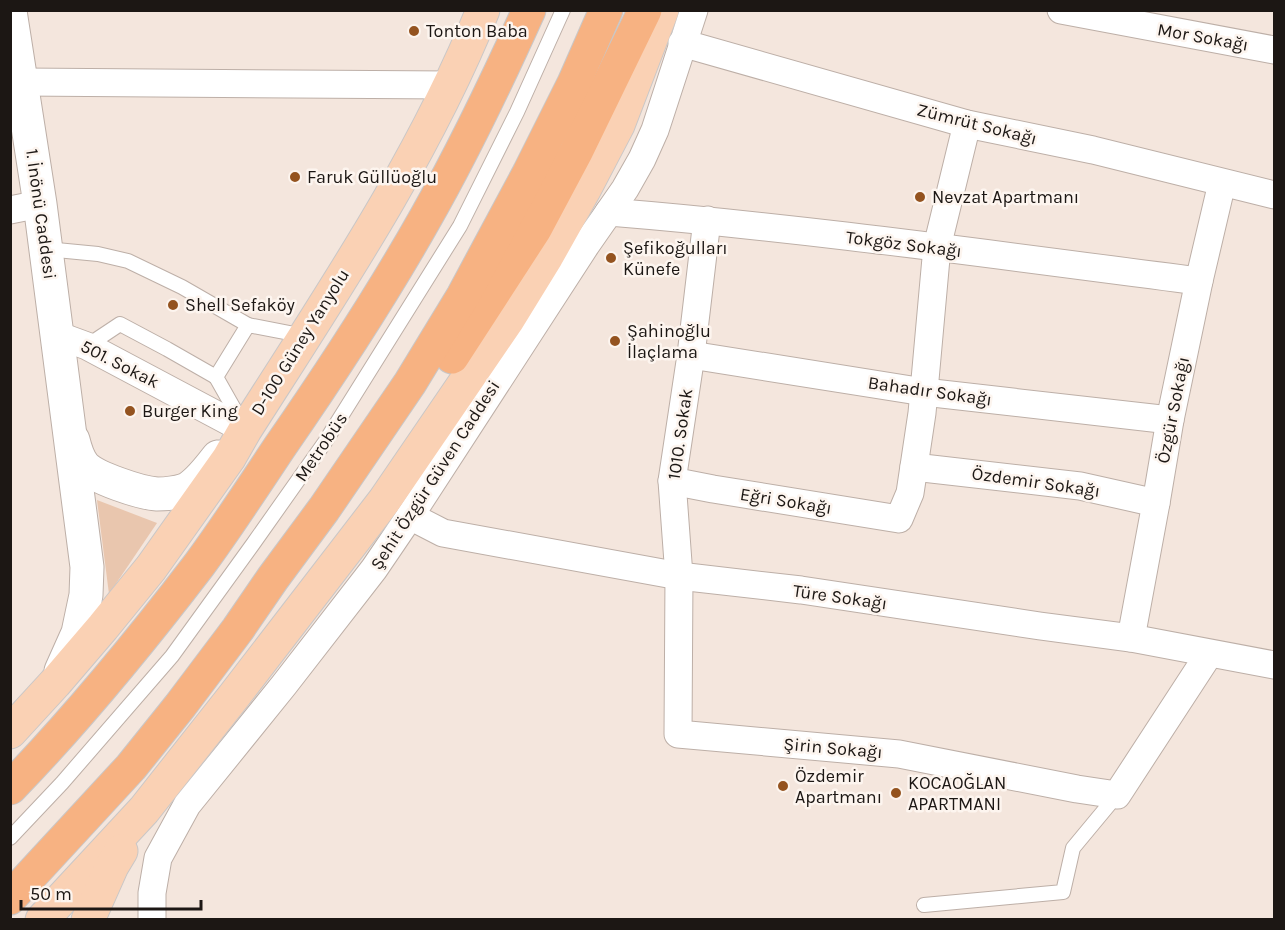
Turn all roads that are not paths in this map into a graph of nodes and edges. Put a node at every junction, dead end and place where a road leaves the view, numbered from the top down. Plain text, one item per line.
1 (483, 10) edge
2 (529, 10) edge
3 (562, 10) edge
4 (606, 10) edge
5 (645, 10) edge
6 (662, 10) edge
7 (694, 10) edge
8 (1061, 10) edge
9 (10, 11) edge
10 (682, 43) junction
11 (1275, 50) edge
12 (21, 82) junction
13 (450, 85) junction
14 (967, 124) junction
15 (1222, 183) junction
16 (1275, 195) edge
17 (25, 207) edge
18 (609, 212) junction
19 (707, 220) junction
20 (937, 247) junction
21 (46, 249) junction
22 (1199, 281) junction
23 (248, 325) junction
24 (516, 329) junction
25 (305, 336) junction
26 (72, 340) junction
27 (691, 355) junction
28 (216, 377) junction
29 (924, 392) junction
30 (68, 418) junction
31 (1170, 420) junction
32 (245, 430) junction
33 (914, 467) junction
34 (672, 481) junction
35 (1156, 503) junction
36 (324, 509) junction
37 (410, 516) junction
38 (679, 576) junction
39 (1131, 638) junction
40 (1209, 654) junction
41 (1275, 665) edge
42 (56, 683) junction
43 (10, 732) edge
44 (10, 788) edge
45 (1117, 795) junction
46 (144, 810) junction
47 (10, 838) edge
48 (10, 898) edge
49 (924, 905) dead end
50 (42, 920) edge
51 (88, 920) edge
52 (152, 920) edge

1 - 13 main road, D-100 Güney Yanyolu
2 - 44 highway
3 - 47 lane, Metrobüs
4 - 36 highway
5 - 36 highway
6 - 24 main road
7 - 10 street, Şehit Özgür Güven Caddesi
8 - 11 street, Mor Sokağı
9 - 12 main road, 1. İnönü Caddesi
10 - 14 street, Zümrüt Sokağı
10 - 18 street, Şehit Özgür Güven Caddesi
12 - 13 street
12 - 17 main road, 1. İnönü Caddesi
13 - 25 main road, D-100 Güney Yanyolu
14 - 15 street, Zümrüt Sokağı
14 - 20 street
15 - 16 street, Zümrüt Sokağı
15 - 22 street, Özgür Sokağı
17 - 21 main road, 1. İnönü Caddesi
18 - 19 street, Tokgöz Sokağı
18 - 24 street, Şehit Özgür Güven Caddesi
19 - 20 street, Tokgöz Sokağı
19 - 27 street, 1010. Sokak
20 - 22 street, Tokgöz Sokağı
20 - 29 street
21 - 23 lane
21 - 26 main road, 1. İnönü Caddesi
22 - 31 street, Özgür Sokağı
23 - 25 lane
23 - 28 lane
24 - 37 street, Şehit Özgür Güven Caddesi
24 - 46 main road
25 - 32 main road, D-100 Güney Yanyolu
26 - 28 lane
26 - 30 main road, 1. İnönü Caddesi
26 - 32 street, 501. Sokak
27 - 29 street, Bahadır Sokağı
27 - 34 street, 1010. Sokak
28 - 32 lane
29 - 31 street, Bahadır Sokağı
29 - 33 street
30 - 32 main road
30 - 42 main road
31 - 35 street, Özgür Sokağı
32 - 42 main road, D-100 Güney Yanyolu
33 - 34 street, Eğri Sokağı
33 - 35 street, Özdemir Sokağı
34 - 38 street, 1010. Sokak
35 - 39 street, Özgür Sokağı
36 - 48 highway
37 - 38 street, Türe Sokağı
37 - 52 street, Şehit Özgür Güven Caddesi
38 - 39 street, Türe Sokağı
38 - 45 street, Şirin Sokağı
39 - 40 street, Türe Sokağı
40 - 41 street, Türe Sokağı
40 - 45 street
42 - 43 main road, D-100 Güney Yanyolu
45 - 49 lane
46 - 50 main road
46 - 51 main road

